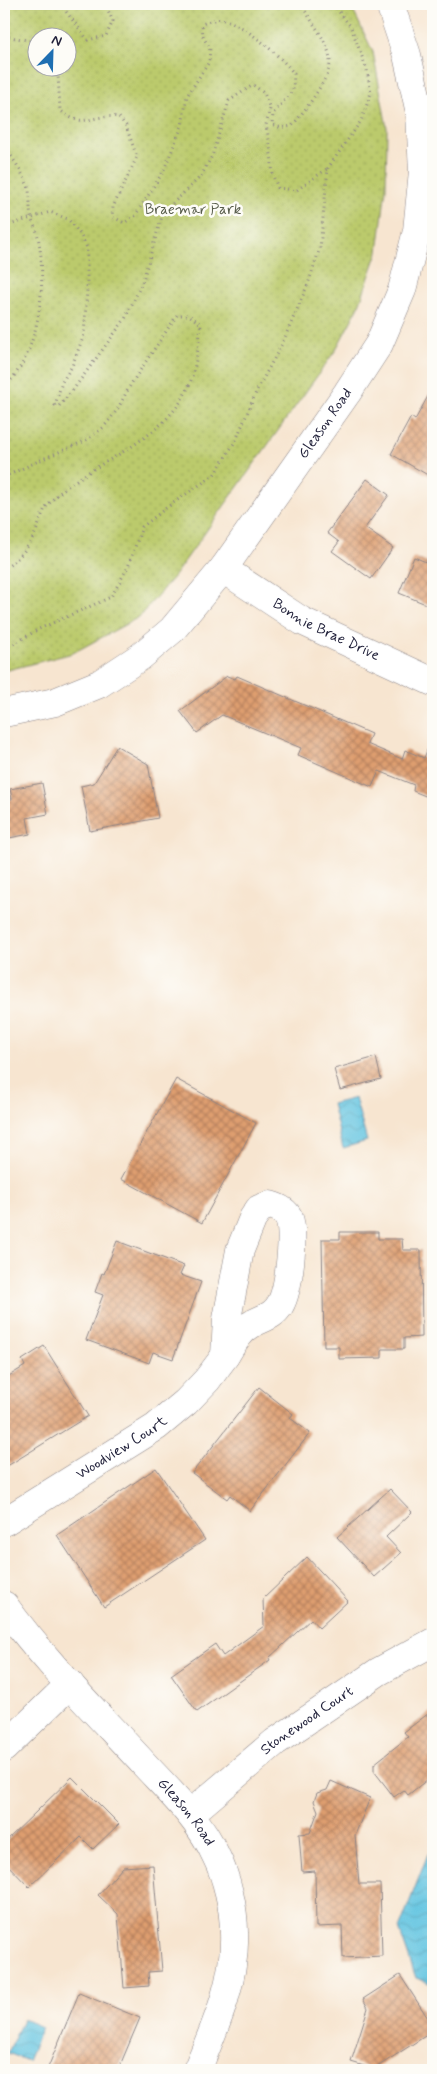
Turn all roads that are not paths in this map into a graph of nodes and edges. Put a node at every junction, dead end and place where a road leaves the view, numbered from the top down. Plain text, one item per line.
1 (390, 4) edge
2 (223, 569) junction
3 (433, 682) edge
4 (4, 713) edge
5 (225, 1356) junction
6 (4, 1522) edge
7 (4, 1605) edge
8 (433, 1642) edge
9 (70, 1684) junction
10 (4, 1748) edge
11 (190, 1814) junction
12 (197, 2070) edge

1 - 2 street, Gleason Road
2 - 3 street, Bonnie Brae Drive
2 - 4 street, Gleason Road
5 - 5 street, Woodview Court
5 - 6 street, Woodview Court
7 - 9 street, Gleason Road
8 - 11 street, Stonewood Court
9 - 10 street
9 - 11 street, Gleason Road
11 - 12 street, Gleason Road

